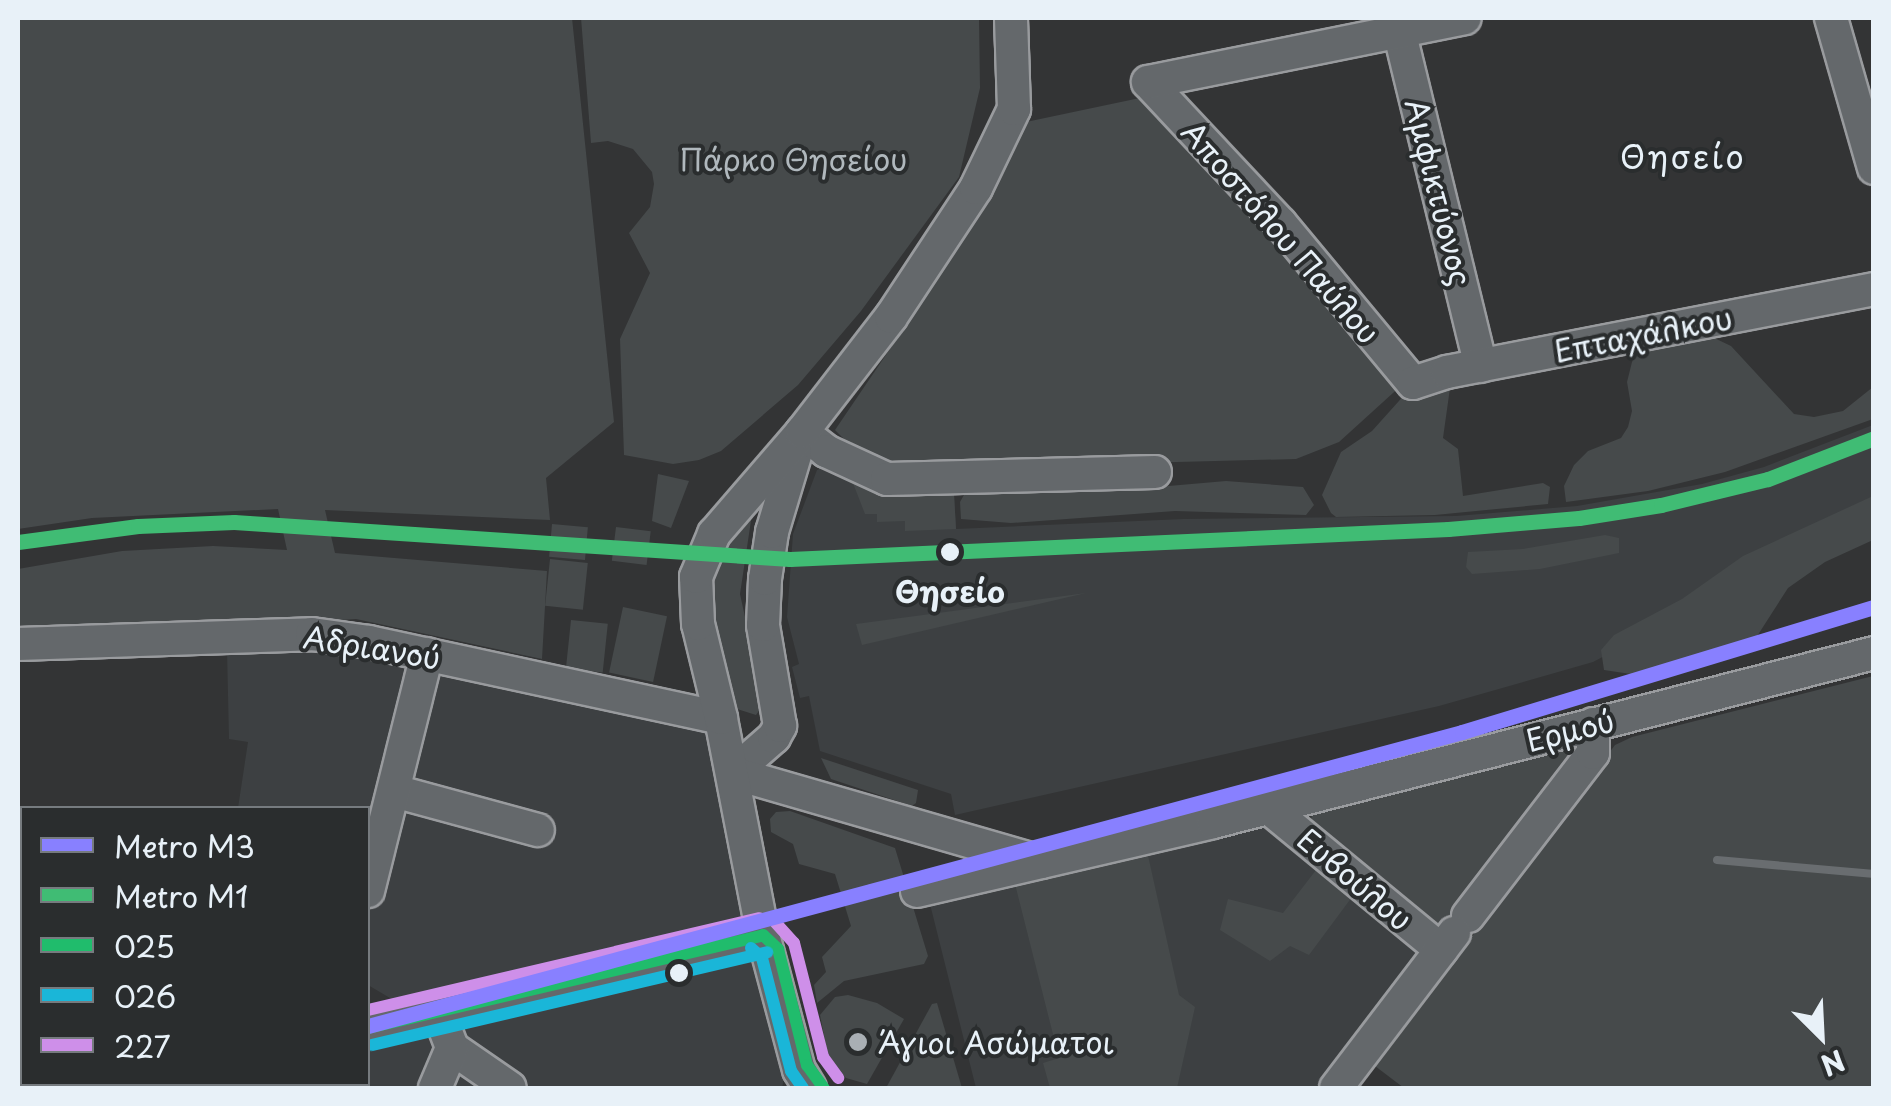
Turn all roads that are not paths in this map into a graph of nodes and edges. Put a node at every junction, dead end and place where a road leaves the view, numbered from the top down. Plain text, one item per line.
1 (1011, 18) edge
2 (1465, 18) edge
3 (1831, 18) edge
4 (1398, 24) edge
5 (1874, 168) edge
6 (1874, 289) edge
7 (1481, 366) junction
8 (1413, 384) joint
9 (802, 432) junction
10 (1155, 472) dead end
11 (18, 644) edge
12 (1874, 653) edge
13 (427, 654) junction
14 (722, 718) junction
15 (1593, 724) junction
16 (733, 773) junction
17 (394, 791) junction
18 (1269, 808) junction
19 (538, 830) dead end
20 (1042, 862) junction
21 (370, 883) edge
22 (917, 892) dead end
23 (1454, 933) junction
24 (763, 935) junction
25 (438, 1011) junction
26 (380, 1025) edge
27 (452, 1048) junction
28 (435, 1088) edge
29 (510, 1088) edge
30 (808, 1088) edge
31 (823, 1088) edge
32 (1336, 1088) edge

1 - 9 street
2 - 4 street
3 - 5 street
4 - 7 street, Αμφικτύονος
4 - 8 street, Αποστόλου Παύλου
6 - 7 street, Επταχάλκου
7 - 8 street, Επταχάλκου
9 - 10 street
9 - 14 street
9 - 16 street
11 - 13 street, Αδριανού
12 - 15 street, Ερμού
13 - 14 street, Αδριανού
13 - 17 street
14 - 16 street
15 - 18 street, Ερμού
15 - 23 street
16 - 20 street
16 - 24 street
17 - 19 street
17 - 21 street
18 - 20 street, Ερμού
18 - 23 street, Ευβούλου
20 - 22 street, Ερμού
23 - 32 street
24 - 25 street
24 - 30 street
24 - 31 street
25 - 26 street
25 - 27 street
27 - 28 street
27 - 29 street
30 - 31 street

